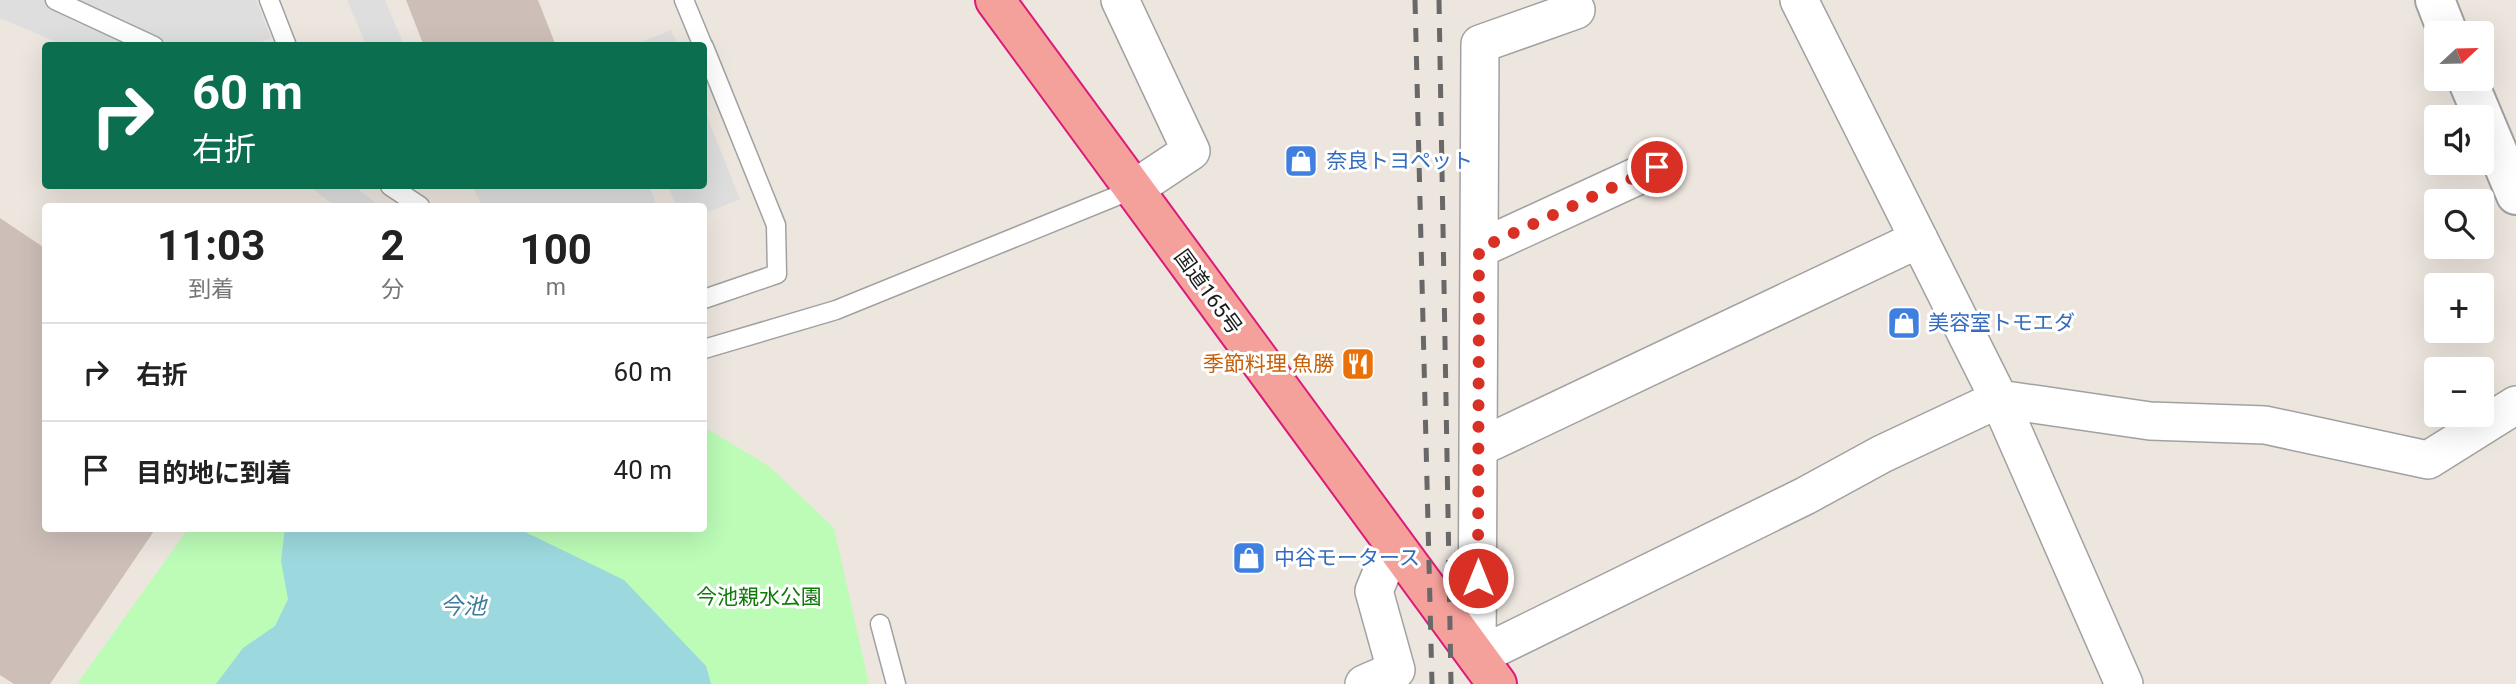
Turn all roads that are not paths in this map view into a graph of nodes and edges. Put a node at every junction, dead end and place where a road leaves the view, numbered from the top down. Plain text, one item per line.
1 (55, 0) edge
2 (269, 0) edge
3 (684, 0) edge
4 (995, 0) edge
5 (1120, 0) edge
6 (1799, 0) edge
7 (2435, 0) edge
8 (1576, 10) dead end
9 (2443, 21) edge
10 (145, 42) edge
11 (285, 42) edge
12 (701, 42) edge
13 (707, 56) edge
14 (2472, 91) edge
15 (1657, 167) dead end
16 (394, 189) edge
17 (1134, 189) junction
18 (2516, 195) edge
19 (416, 203) edge
20 (1919, 239) junction
21 (1479, 249) junction
22 (707, 298) edge
23 (707, 348) edge
24 (1999, 399) junction
25 (2516, 405) edge
26 (1478, 448) junction
27 (1393, 545) junction
28 (880, 624) dead end
29 (1487, 670) edge
30 (896, 684) edge
31 (1364, 684) edge
32 (2124, 684) edge

1 - 10 lane
2 - 11 lane
3 - 12 lane
4 - 17 highway, 国道165号
5 - 17 street
6 - 20 street
7 - 9 street
8 - 21 street
13 - 22 lane
14 - 18 street
15 - 21 street
16 - 19 lane
17 - 23 lane
17 - 27 highway, 国道165号
20 - 24 street
20 - 26 street
21 - 26 street
24 - 25 street
24 - 29 street
24 - 32 street
26 - 29 street
27 - 29 highway, 国道165号
27 - 31 street
28 - 30 lane

